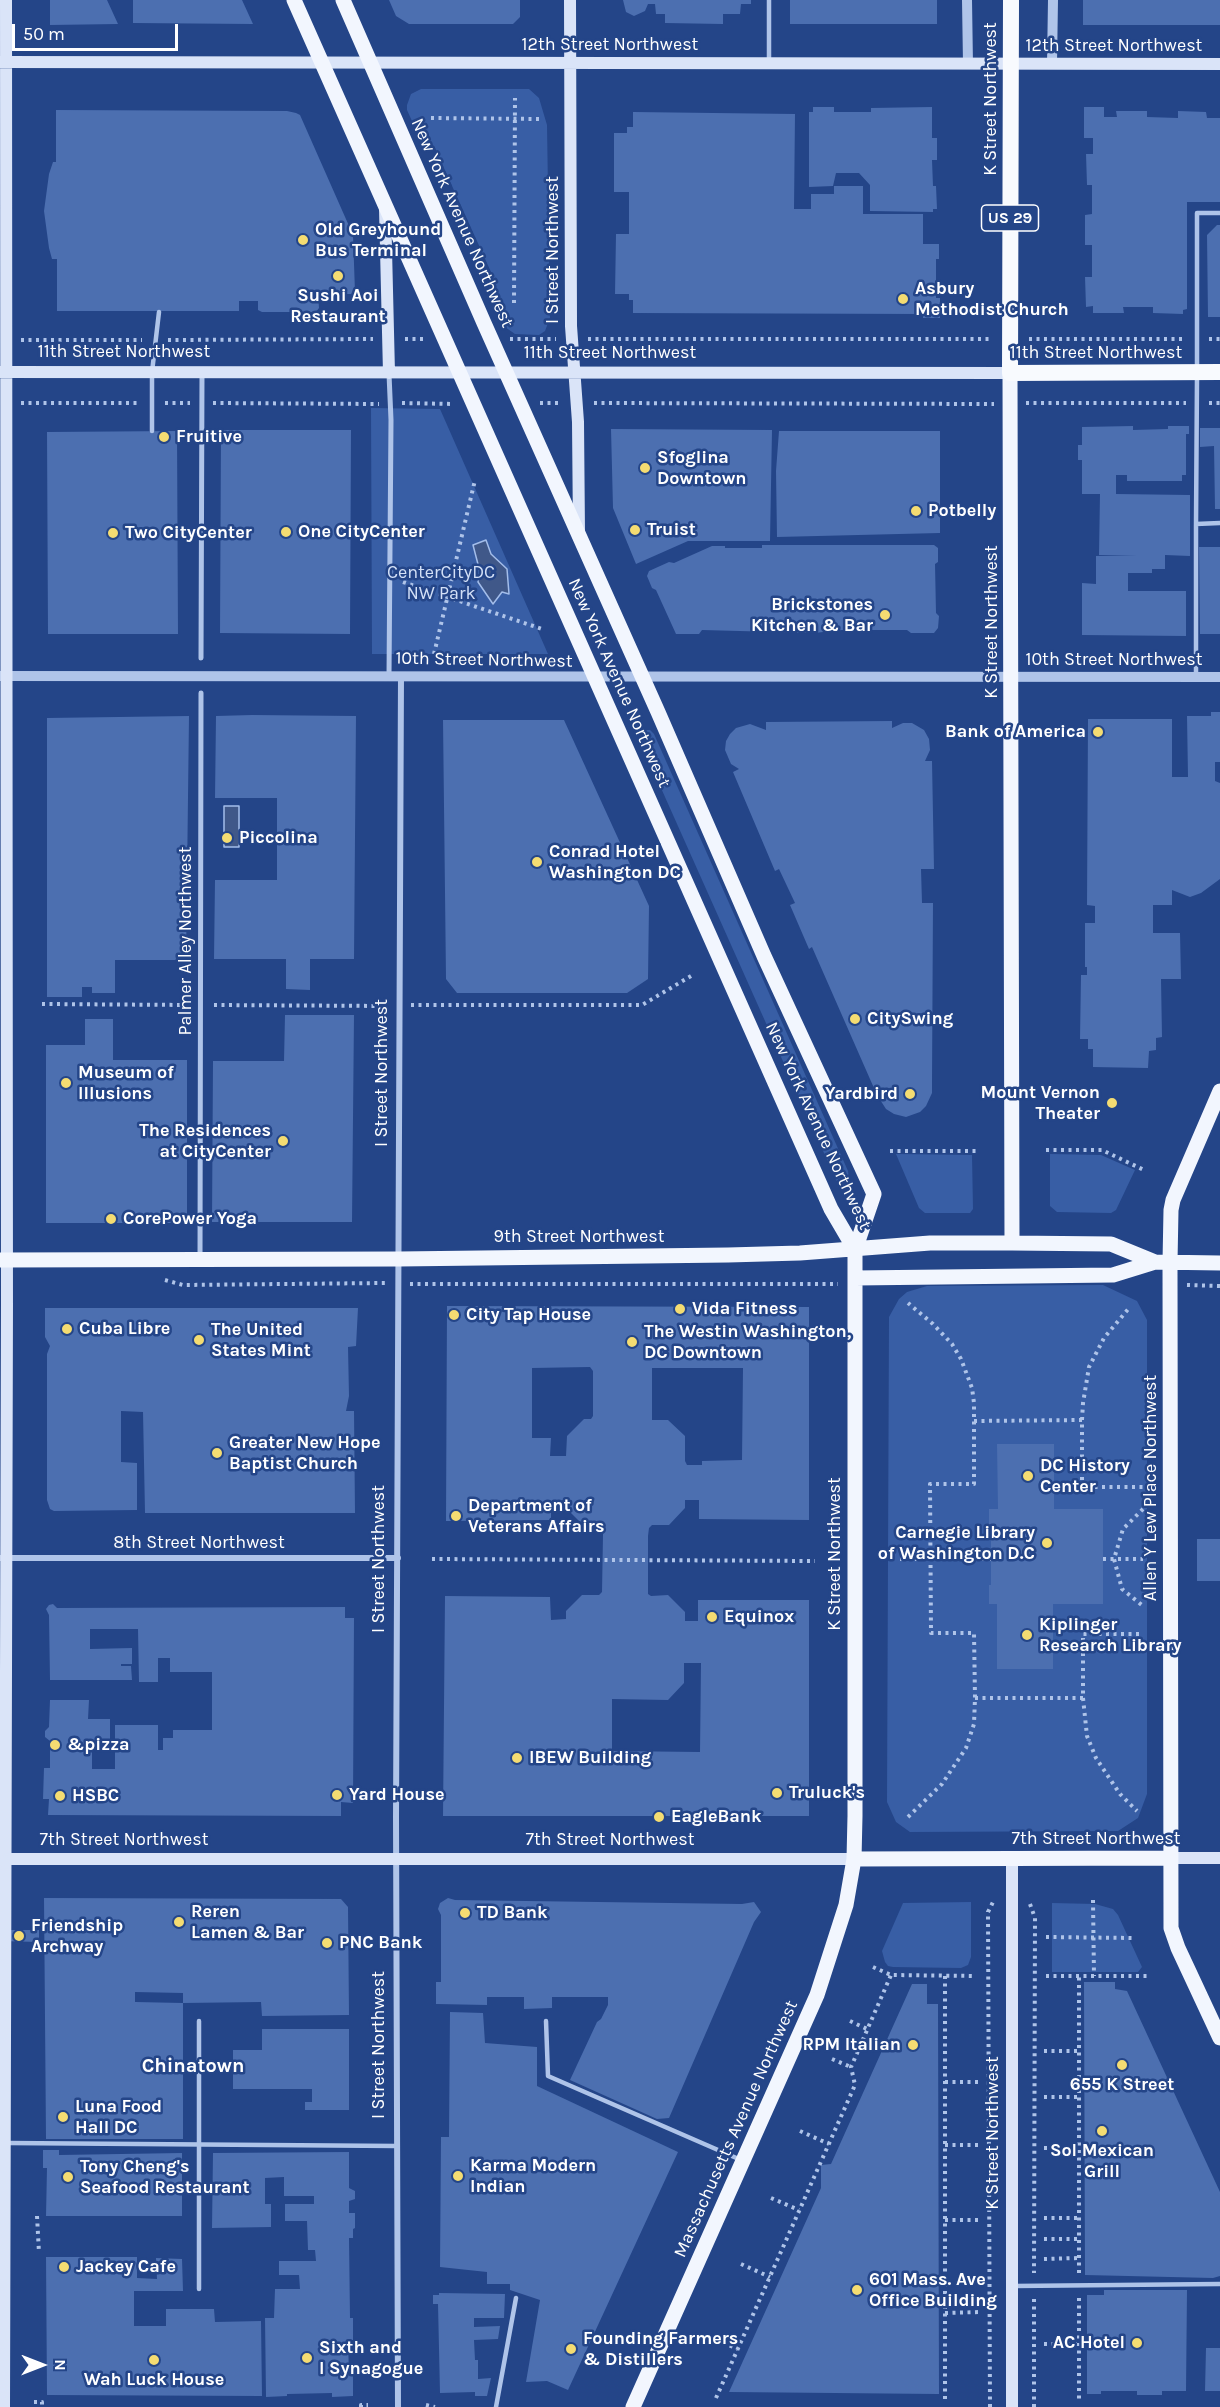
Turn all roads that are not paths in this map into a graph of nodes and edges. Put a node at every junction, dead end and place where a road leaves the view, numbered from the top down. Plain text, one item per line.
1 (6, 0) edge
2 (294, 0) edge
3 (343, 0) edge
4 (570, 0) edge
5 (769, 0) edge
6 (967, 0) edge
7 (1001, 0) edge
8 (1011, 0) edge
9 (1053, 0) edge
10 (1011, 17) junction
11 (3, 62) edge
12 (321, 62) junction
13 (371, 62) junction
14 (570, 63) junction
15 (769, 63) junction
16 (968, 64) junction
17 (1010, 64) junction
18 (1052, 64) junction
19 (1220, 64) edge
20 (3, 206) edge
21 (385, 207) junction
22 (1220, 213) edge
23 (159, 312) dead end
24 (3, 372) edge
25 (152, 372) junction
26 (202, 372) junction
27 (575, 372) junction
28 (1197, 372) junction
29 (1220, 372) edge
30 (389, 373) junction
31 (460, 373) junction
32 (507, 373) junction
33 (1010, 373) junction
34 (152, 431) dead end
35 (1196, 524) junction
36 (1220, 524) edge
37 (579, 536) junction
38 (201, 658) dead end
39 (3, 676) edge
40 (389, 676) junction
41 (401, 676) junction
42 (1012, 676) junction
43 (1196, 677) junction
44 (1220, 677) edge
45 (594, 678) junction
46 (643, 678) junction
47 (201, 693) dead end
48 (1220, 1090) edge
49 (1012, 1243) junction
50 (855, 1250) junction
51 (399, 1259) junction
52 (3, 1260) edge
53 (200, 1260) junction
54 (1162, 1262) junction
55 (1220, 1263) edge
56 (855, 1278) junction
57 (3, 1557) edge
58 (398, 1558) junction
59 (2, 1858) edge
60 (1012, 1858) junction
61 (1170, 1858) junction
62 (1220, 1858) edge
63 (854, 1859) junction
64 (396, 1860) junction
65 (199, 2021) dead end
66 (546, 2021) dead end
67 (1220, 2038) edge
68 (5, 2143) junction
69 (199, 2145) junction
70 (397, 2146) junction
71 (743, 2161) junction
72 (1220, 2284) edge
73 (1014, 2286) junction
74 (199, 2289) dead end
75 (516, 2298) dead end
76 (4, 2407) edge
77 (398, 2407) edge
78 (496, 2407) edge
79 (633, 2407) edge
80 (1012, 2407) edge

1 - 11 main road
2 - 12 main road, New York Avenue Northwest
3 - 13 main road, New York Avenue Northwest
4 - 14 main road, I Street Northwest
5 - 15 lane
6 - 16 street, K Street Northwest
7 - 10 highway
8 - 10 highway, K Street Northwest / US 29
9 - 18 street
10 - 17 highway, K Street Northwest / US 29
11 - 12 main road, 12th Street Northwest
11 - 20 main road
12 - 13 main road, 12th Street Northwest
12 - 21 main road, New York Avenue Northwest
13 - 14 main road, 12th Street Northwest
13 - 32 main road, New York Avenue Northwest
14 - 15 main road, 12th Street Northwest
14 - 27 main road, I Street Northwest
15 - 16 main road, 12th Street Northwest
16 - 17 main road, 12th Street Northwest
17 - 18 main road, 12th Street Northwest
17 - 33 highway, K Street Northwest / US 29
18 - 19 main road, 12th Street Northwest
20 - 24 main road
21 - 30 main road
21 - 31 main road, New York Avenue Northwest
22 - 28 lane
23 - 25 lane
24 - 25 main road, 11th Street Northwest
24 - 39 main road
25 - 26 main road, 11th Street Northwest
25 - 34 lane
26 - 30 main road, 11th Street Northwest
26 - 38 street
27 - 32 main road, 11th Street Northwest
27 - 33 main road, 11th Street Northwest
27 - 37 main road, I Street Northwest
28 - 29 highway, 11th Street Northwest
28 - 33 highway, 11th Street Northwest
28 - 35 lane
30 - 31 main road, 11th Street Northwest
30 - 40 street
31 - 32 main road, 11th Street Northwest
31 - 45 main road, New York Avenue Northwest
32 - 37 main road, New York Avenue Northwest
33 - 42 main road, K Street Northwest
35 - 36 lane
35 - 43 lane
37 - 46 main road, New York Avenue Northwest
39 - 40 street, 10th Street Northwest
39 - 52 main road
40 - 41 street, 10th Street Northwest
41 - 45 street, 10th Street Northwest
41 - 51 street, I Street Northwest
42 - 43 street, 10th Street Northwest
42 - 46 street, 10th Street Northwest
42 - 49 main road, K Street Northwest
43 - 44 street, 10th Street Northwest
45 - 46 street, 10th Street Northwest
45 - 50 main road, New York Avenue Northwest
46 - 50 main road, New York Avenue Northwest
47 - 53 street, Palmer Alley Northwest
48 - 54 main road
49 - 50 main road, 9th Street Northwest
49 - 54 main road, 9th Street Northwest
50 - 51 main road, 9th Street Northwest
50 - 56 main road, K Street Northwest
51 - 53 main road, 9th Street Northwest
51 - 58 street, I Street Northwest
52 - 53 main road, 9th Street Northwest
52 - 57 main road
54 - 55 main road, 9th Street Northwest
54 - 56 main road, 9th Street Northwest
54 - 61 main road, Allen Y Lew Place Northwest
56 - 63 main road, K Street Northwest
57 - 58 street, 8th Street Northwest
57 - 59 main road
58 - 64 street, I Street Northwest
59 - 64 main road, 7th Street Northwest
59 - 68 main road
60 - 61 main road, 7th Street Northwest
60 - 63 main road, 7th Street Northwest
60 - 73 main road, K Street Northwest
61 - 62 main road, 7th Street Northwest
61 - 67 main road
63 - 64 main road, 7th Street Northwest
63 - 71 main road, Massachusetts Avenue Northwest
64 - 70 street, I Street Northwest
65 - 69 lane
66 - 71 lane
68 - 69 lane
68 - 76 main road
69 - 70 lane
69 - 74 lane
70 - 77 street, I Street Northwest
71 - 79 main road, Massachusetts Avenue Northwest
72 - 73 lane
73 - 80 main road, K Street Northwest
75 - 78 lane

